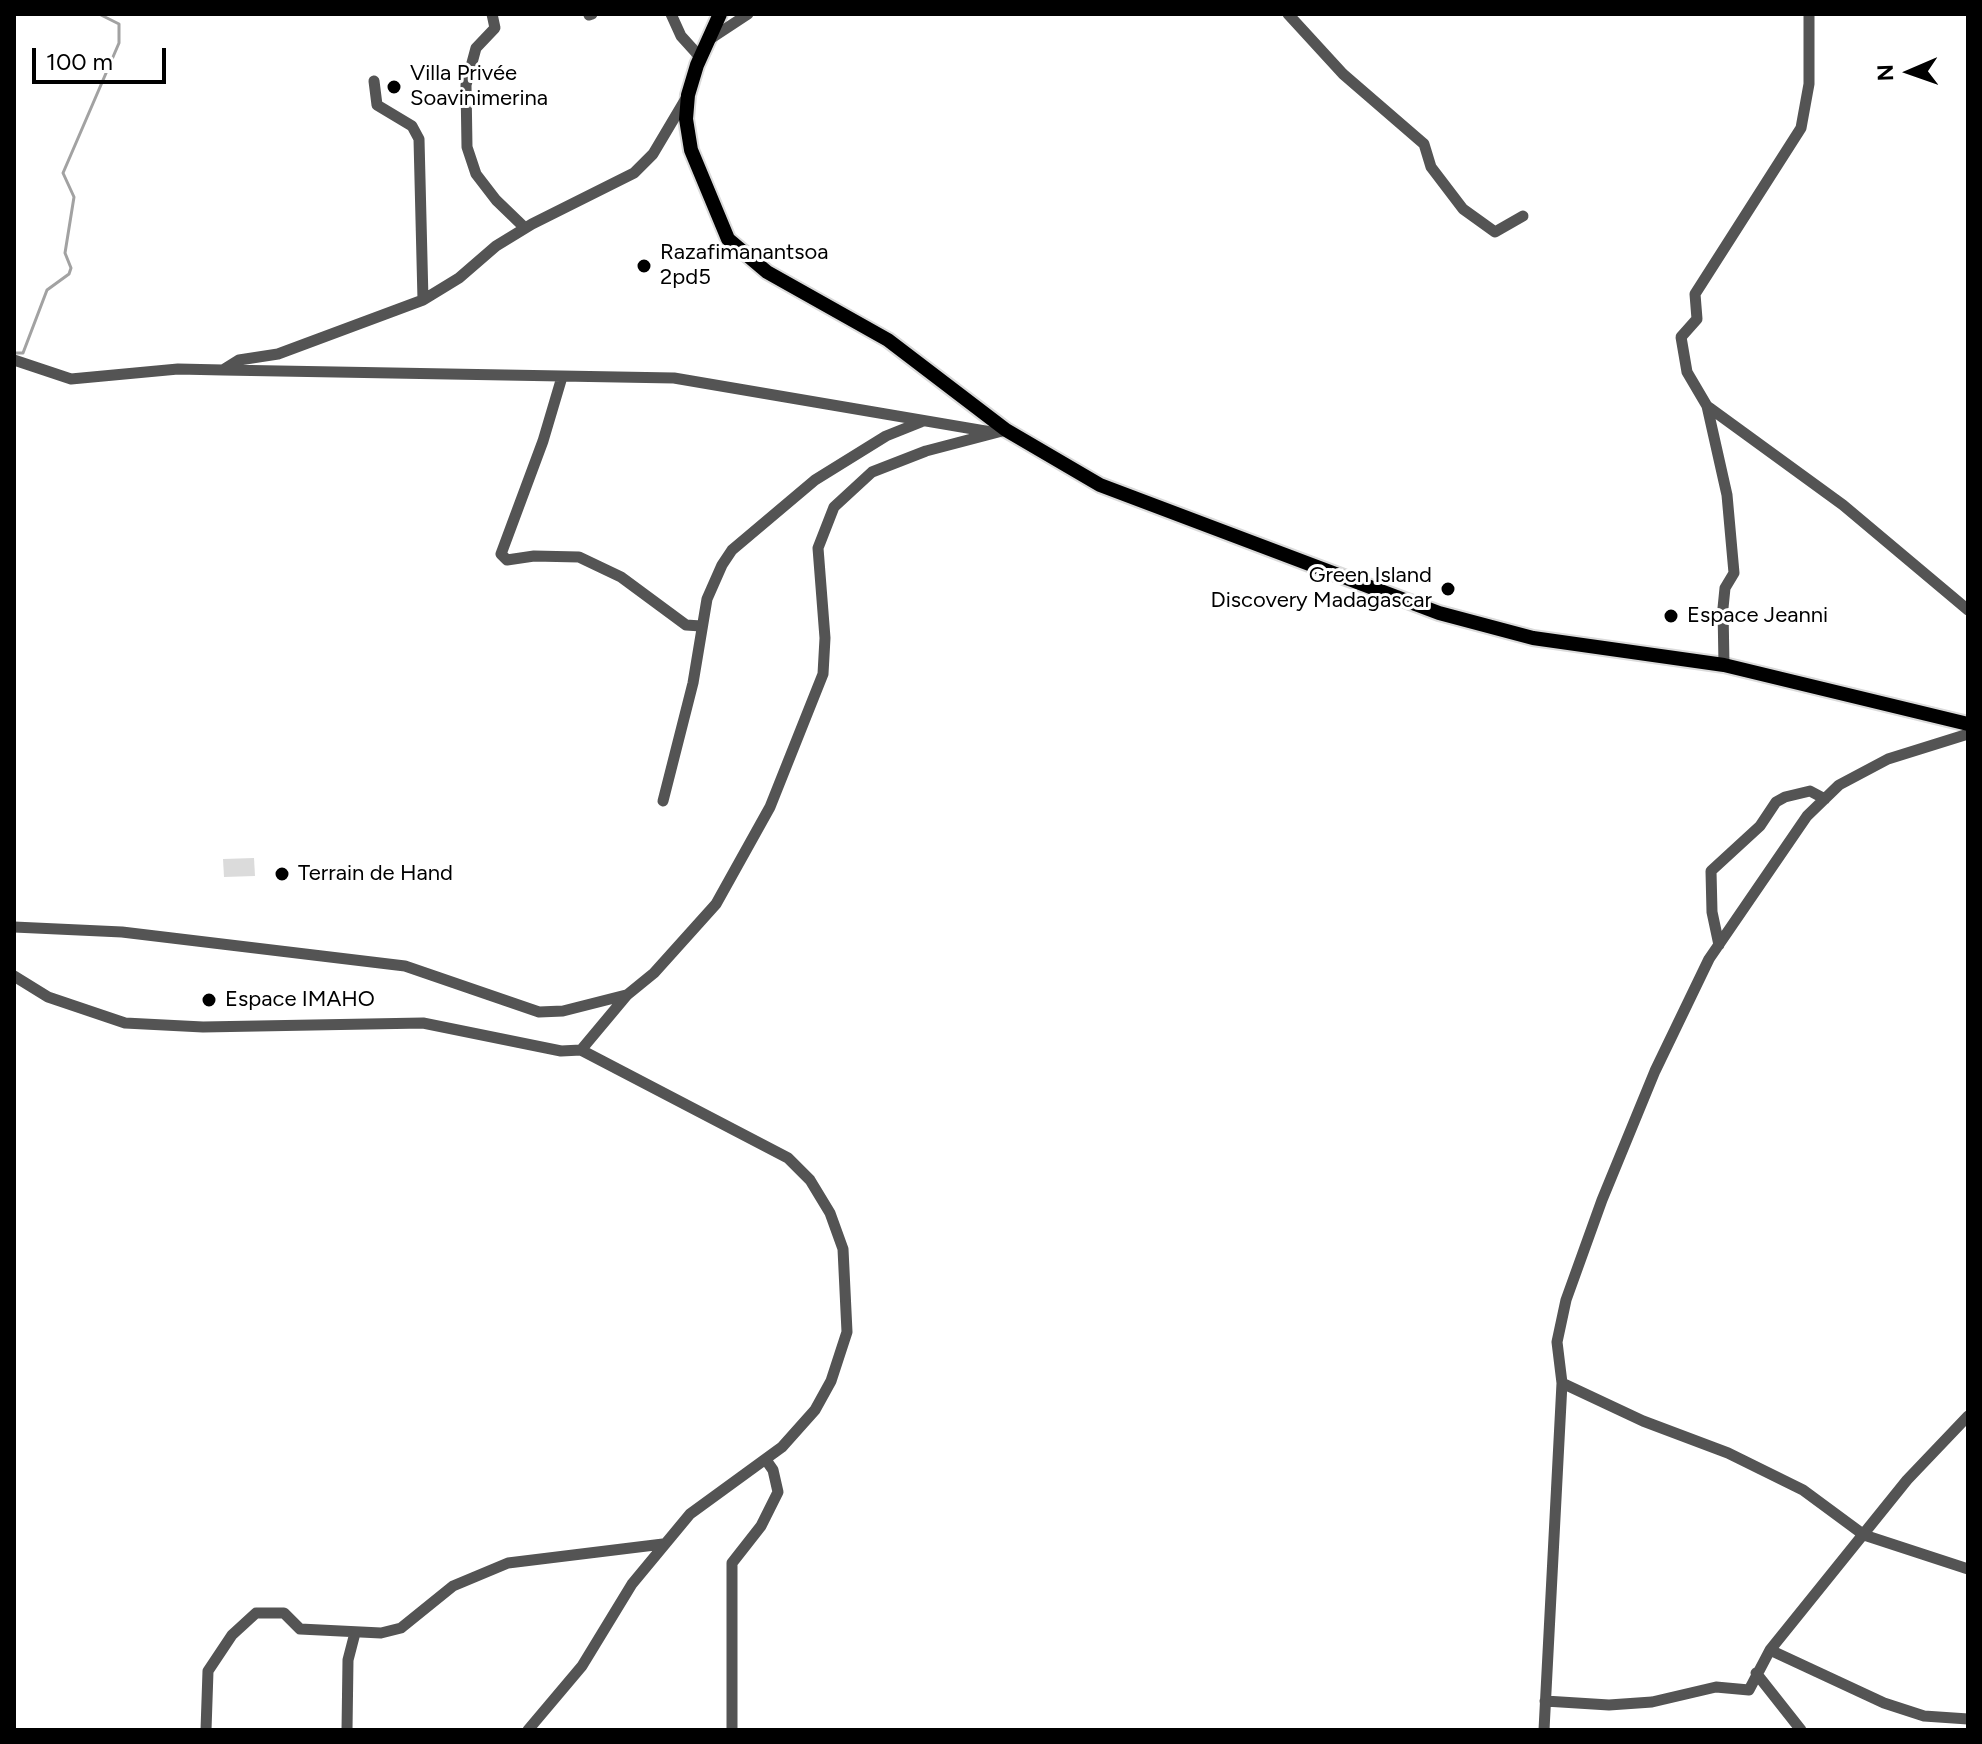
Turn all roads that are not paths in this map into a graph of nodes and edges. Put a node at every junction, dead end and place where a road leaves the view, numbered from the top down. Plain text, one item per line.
1 (492, 14) edge
2 (671, 14) edge
3 (720, 14) edge
4 (748, 14) edge
5 (1288, 14) edge
6 (1809, 14) edge
7 (707, 41) junction
8 (700, 57) junction
9 (374, 81) dead end
10 (688, 95) junction
11 (1523, 216) dead end
12 (525, 228) junction
13 (423, 300) junction
14 (14, 360) edge
15 (223, 370) junction
16 (562, 377) junction
17 (1707, 406) junction
18 (922, 422) junction
19 (998, 431) junction
20 (1968, 610) edge
21 (701, 626) junction
22 (1724, 665) junction
23 (1968, 724) edge
24 (1968, 734) edge
25 (1825, 799) junction
26 (663, 801) dead end
27 (14, 927) edge
28 (1719, 945) junction
29 (14, 976) edge
30 (627, 995) junction
31 (581, 1050) junction
32 (1562, 1383) junction
33 (1968, 1416) edge
34 (766, 1460) junction
35 (1864, 1535) junction
36 (663, 1544) junction
37 (1968, 1569) edge
38 (355, 1633) junction
39 (1770, 1650) junction
40 (1756, 1673) junction
41 (1545, 1701) junction
42 (1968, 1719) edge
43 (206, 1730) edge
44 (347, 1730) edge
45 (528, 1730) edge
46 (732, 1730) edge
47 (1544, 1730) edge
48 (1801, 1730) edge

1 - 12 street
2 - 8 street
3 - 7 main road
4 - 7 street
5 - 11 street
6 - 17 street
7 - 8 main road
8 - 10 main road
9 - 13 street
10 - 12 street
10 - 19 main road
12 - 13 street
13 - 15 street
14 - 15 street
15 - 16 street
16 - 18 street
16 - 21 street
17 - 20 street
17 - 22 street
18 - 19 street
18 - 21 street
19 - 22 main road
19 - 30 street
21 - 26 street
22 - 23 main road
24 - 25 street
25 - 28 street
25 - 28 street
27 - 30 street
28 - 32 street
29 - 31 street
30 - 31 street
31 - 34 street
32 - 35 street
32 - 41 street
33 - 35 street
34 - 36 street
34 - 46 street
35 - 37 street
35 - 39 street
36 - 38 street
36 - 45 street
38 - 43 street
38 - 44 street
39 - 40 street
39 - 42 street
40 - 41 street
40 - 48 street
41 - 47 street

